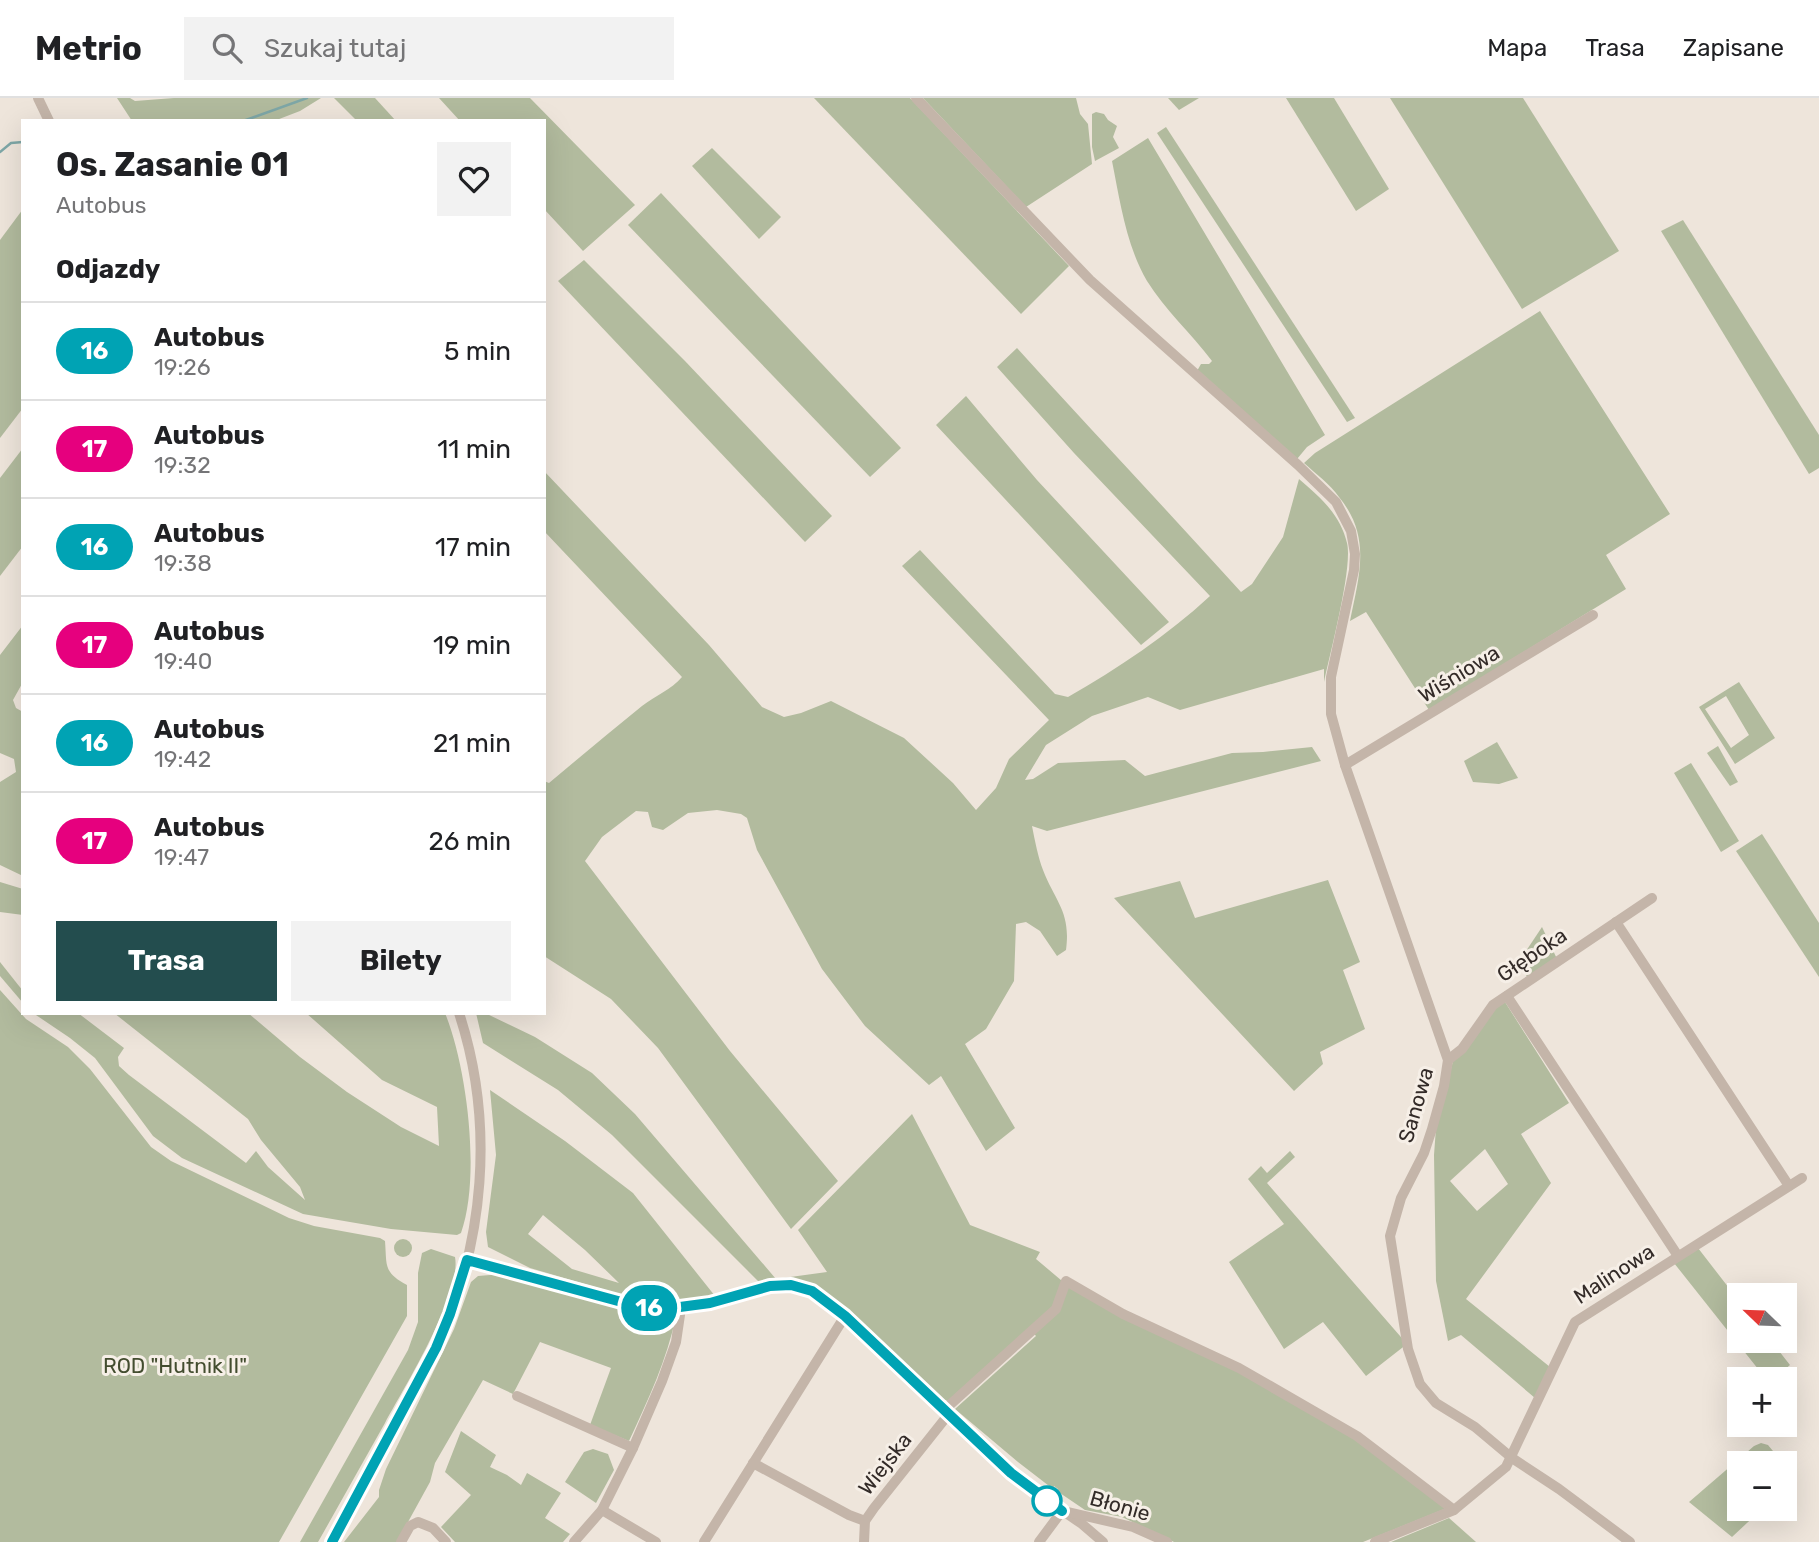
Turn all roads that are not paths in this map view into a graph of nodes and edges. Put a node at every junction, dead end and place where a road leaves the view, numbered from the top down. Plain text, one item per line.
1 (38, 98) edge
2 (916, 98) edge
3 (48, 119) edge
4 (1594, 615) dead end
5 (1345, 765) junction
6 (1652, 898) dead end
7 (1616, 922) junction
8 (1507, 996) junction
9 (460, 1015) edge
10 (1448, 1060) junction
11 (1802, 1178) dead end
12 (1789, 1186) junction
13 (1678, 1256) junction
14 (467, 1260) junction
15 (681, 1308) junction
16 (845, 1316) junction
17 (517, 1396) dead end
18 (945, 1413) junction
19 (633, 1448) junction
20 (1512, 1458) junction
21 (752, 1464) junction
22 (602, 1510) junction
23 (1454, 1510) junction
24 (1062, 1511) junction
25 (865, 1521) junction
26 (332, 1542) edge
27 (401, 1542) edge
28 (446, 1542) edge
29 (574, 1542) edge
30 (656, 1542) edge
31 (704, 1542) edge
32 (864, 1542) edge
33 (1039, 1542) edge
34 (1103, 1542) edge
35 (1167, 1542) edge
36 (1376, 1542) edge
37 (1630, 1542) edge

1 - 3 street
2 - 5 street, Sanowa
4 - 5 street, Wiśniowa
5 - 10 street, Sanowa
6 - 7 street, Głęboka
7 - 8 street, Głęboka
7 - 12 street
8 - 10 street, Głęboka
8 - 13 street
9 - 14 street
10 - 20 street, Sanowa
11 - 12 street, Malinowa
12 - 13 street, Malinowa
13 - 20 street, Malinowa
14 - 15 street
14 - 26 street
15 - 16 street
15 - 19 street
16 - 18 street
16 - 21 street
17 - 19 street
18 - 23 street, Wiejska
18 - 24 street
18 - 25 street, Wiejska
19 - 22 street
20 - 23 street, Malinowa
20 - 37 street, Sanowa
21 - 25 street
21 - 31 street
22 - 29 street
22 - 30 street
23 - 36 street, Malinowa
24 - 33 street
24 - 34 street
24 - 35 street, Błonie
25 - 32 street, Wiejska
27 - 28 street

